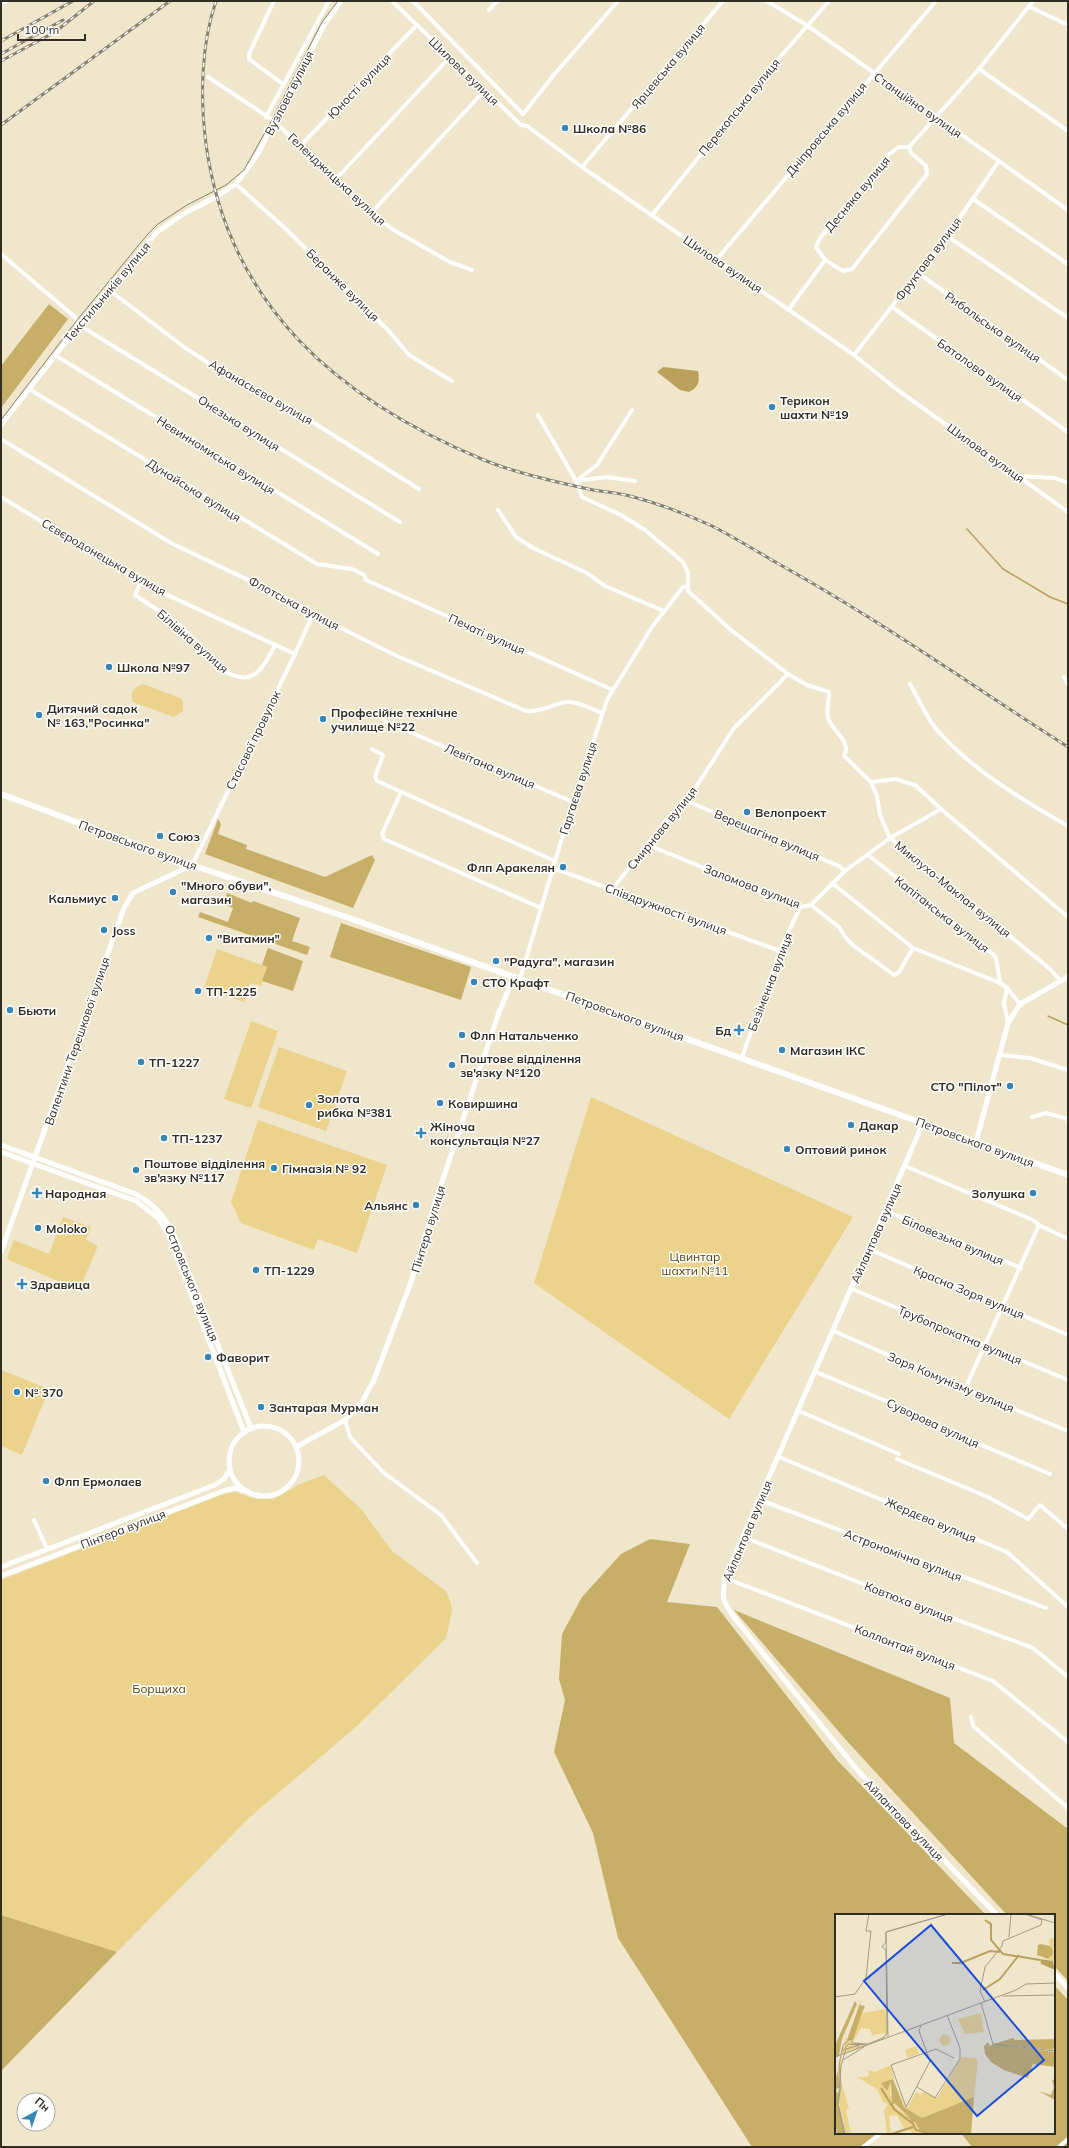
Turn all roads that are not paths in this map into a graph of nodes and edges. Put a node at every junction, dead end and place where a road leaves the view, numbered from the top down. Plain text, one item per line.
1 (5, 1) edge
2 (274, 1) edge
3 (329, 1) edge
4 (341, 1) edge
5 (392, 1) edge
6 (413, 1) edge
7 (497, 1) edge
8 (618, 1) edge
9 (723, 1) edge
10 (767, 1) edge
11 (829, 1) edge
12 (936, 1) edge
13 (1033, 1) edge
14 (1, 2) edge
15 (1030, 7) junction
16 (488, 10) dead end
17 (417, 25) junction
18 (1068, 25) edge
19 (808, 26) junction
20 (450, 57) junction
21 (979, 69) junction
22 (873, 73) junction
23 (208, 77) dead end
24 (283, 84) junction
25 (485, 90) junction
26 (266, 117) junction
27 (935, 117) junction
28 (274, 121) junction
29 (1068, 131) edge
30 (301, 145) junction
31 (909, 147) junction
32 (999, 162) junction
33 (582, 167) junction
34 (334, 180) junction
35 (236, 184) junction
36 (973, 199) junction
37 (1068, 210) edge
38 (370, 213) junction
39 (652, 215) junction
40 (948, 236) junction
41 (1, 254) edge
42 (717, 259) junction
43 (825, 260) junction
44 (1068, 264) edge
45 (472, 270) dead end
46 (918, 273) junction
47 (108, 289) junction
48 (892, 307) junction
49 (789, 309) junction
50 (1068, 318) edge
51 (79, 325) junction
52 (854, 354) junction
53 (55, 355) junction
54 (1068, 380) edge
55 (452, 381) dead end
56 (29, 389) junction
57 (632, 410) dead end
58 (538, 415) dead end
59 (1, 425) edge
60 (1068, 432) edge
61 (1, 439) edge
62 (1017, 476) junction
63 (576, 481) junction
64 (635, 481) dead end
65 (1068, 483) edge
66 (419, 489) dead end
67 (1, 497) edge
68 (498, 510) dead end
69 (1068, 512) edge
70 (400, 522) dead end
71 (378, 554) dead end
72 (364, 575) joint
73 (141, 582) junction
74 (687, 587) junction
75 (664, 611) junction
76 (313, 614) junction
77 (275, 644) junction
78 (295, 654) junction
79 (788, 674) junction
80 (1064, 677) dead end
81 (910, 684) dead end
82 (1068, 684) edge
83 (613, 690) junction
84 (602, 713) junction
85 (384, 721) dead end
86 (372, 749) dead end
87 (871, 782) junction
88 (400, 792) junction
89 (1, 794) edge
90 (687, 801) junction
91 (573, 802) junction
92 (940, 809) junction
93 (1068, 826) edge
94 (890, 838) junction
95 (648, 845) junction
96 (868, 855) junction
97 (555, 861) junction
98 (192, 865) junction
99 (553, 868) junction
100 (845, 872) junction
101 (832, 883) junction
102 (612, 889) junction
103 (811, 905) junction
104 (800, 907) junction
105 (541, 908) junction
106 (1068, 917) edge
107 (913, 948) junction
108 (780, 951) junction
109 (517, 977) junction
110 (1068, 977) edge
111 (1060, 980) junction
112 (1000, 983) junction
113 (1008, 988) junction
114 (1021, 1005) junction
115 (1008, 1023) junction
116 (1000, 1055) junction
117 (742, 1057) junction
118 (1068, 1070) edge
119 (1032, 1117) dead end
120 (1068, 1119) edge
121 (924, 1123) junction
122 (976, 1142) junction
123 (1, 1145) edge
124 (1, 1152) edge
125 (36, 1158) junction
126 (34, 1164) junction
127 (905, 1166) junction
128 (1068, 1175) edge
129 (886, 1211) junction
130 (1039, 1226) junction
131 (1068, 1239) edge
132 (869, 1249) junction
133 (1, 1252) edge
134 (180, 1267) junction
135 (188, 1268) junction
136 (1020, 1268) junction
137 (852, 1289) junction
138 (1004, 1307) junction
139 (834, 1331) junction
140 (213, 1333) junction
141 (207, 1334) junction
142 (1068, 1335) edge
143 (986, 1347) junction
144 (816, 1372) junction
145 (1068, 1380) edge
146 (965, 1390) junction
147 (799, 1411) junction
148 (345, 1420) junction
149 (251, 1428) junction
150 (1068, 1431) edge
151 (244, 1432) junction
152 (296, 1447) junction
153 (779, 1457) junction
154 (230, 1470) junction
155 (1050, 1474) dead end
156 (247, 1491) junction
157 (760, 1500) junction
158 (34, 1520) dead end
159 (1068, 1529) edge
160 (743, 1537) junction
161 (47, 1550) junction
162 (477, 1563) dead end
163 (2, 1567) edge
164 (3, 1575) edge
165 (725, 1578) junction
166 (1068, 1607) edge
167 (1046, 1608) dead end
168 (1068, 1677) edge
169 (970, 1717) dead end
170 (1068, 1742) edge
171 (1068, 1808) edge
172 (996, 1914) edge
173 (1055, 1974) edge
174 (1068, 1988) edge
175 (880, 2134) edge
176 (1068, 2139) edge
177 (863, 2147) edge
178 (1059, 2147) edge

1 - 14 main road
2 - 24 street
3 - 24 street
4 - 28 street, Вузлова вулиця
5 - 17 street, Шилова вулиця
6 - 8 street, Шилова вулиця
7 - 16 street
9 - 33 street, Ярцевська вулиця
10 - 19 street, Станційна вулиця
11 - 19 street, Перекопська вулиця
12 - 22 street, Дніпровська вулиця
13 - 15 street
15 - 18 street
15 - 21 street
17 - 20 street, Шилова вулиця
17 - 30 street, Юності вулиця
19 - 22 street, Станційна вулиця
19 - 39 street, Перекопська вулиця
20 - 25 street, Шилова вулиця
20 - 34 street
21 - 27 street
21 - 29 street
22 - 27 street, Станційна вулиця
22 - 42 street, Дніпровська вулиця
23 - 26 street, Геленджицька вулиця
24 - 26 street
25 - 33 street, Шилова вулиця
25 - 38 street
26 - 28 street, Геленджицька вулиця
27 - 31 street
27 - 32 street, Станційна вулиця
28 - 30 street, Геленджицька вулиця
28 - 35 street, Вузлова вулиця
30 - 34 street, Геленджицька вулиця
31 - 43 street, Десняка вулиця
31 - 43 street
32 - 36 street, Фруктова вулиця
32 - 37 street, Станційна вулиця
33 - 39 street, Шилова вулиця
34 - 38 street, Геленджицька вулиця
35 - 47 street, Текстильників вулиця
35 - 55 street, Беранже вулиця
36 - 40 street, Фруктова вулиця
36 - 44 street
38 - 45 street, Геленджицька вулиця
39 - 42 street, Шилова вулиця
40 - 46 street, Фруктова вулиця
40 - 50 street
41 - 51 street, Онезька вулиця
42 - 49 street, Шилова вулиця
43 - 49 street
46 - 48 street, Фруктова вулиця
46 - 54 street, Рибальська вулиця
47 - 51 street, Текстильників вулиця
47 - 66 street, Афанасьєва вулиця
48 - 52 street, Фруктова вулиця
48 - 60 street, Баталова вулиця
49 - 52 street, Шилова вулиця
51 - 53 street, Текстильників вулиця
51 - 70 street, Онезька вулиця
52 - 62 street, Шилова вулиця
53 - 56 street, Текстильників вулиця
53 - 71 street, Невинномиська вулиця
56 - 59 street, Текстильників вулиця
56 - 72 street, Дунайська вулиця
57 - 63 street
58 - 63 street
61 - 76 street, Флотська вулиця
62 - 65 street
62 - 69 street, Шилова вулиця
63 - 64 street
63 - 74 street
67 - 73 street, Сєвєродонецька вулиця
68 - 75 street
72 - 83 street, Печаті вулиця
73 - 77 street, Сєвєродонецька вулиця
73 - 77 street, Білівіна вулиця
74 - 75 street, Гаргаєва вулиця
74 - 79 street
75 - 83 street, Гаргаєва вулиця
76 - 78 street, Стасової провулок
76 - 84 street, Флотська вулиця
77 - 78 street, Сєвєродонецька вулиця
78 - 98 street, Стасової провулок
79 - 87 street
79 - 90 street, Смирнова вулиця
80 - 82 street
81 - 93 street
83 - 84 street, Гаргаєва вулиця
84 - 91 street, Гаргаєва вулиця
85 - 91 street, Левітана вулиця
86 - 88 street
87 - 92 street
87 - 94 street, Миклухо-Маклая вулиця
88 - 97 street
88 - 105 street
89 - 98 main road, Петровського вулиця
90 - 95 street, Смирнова вулиця
90 - 100 street, Верещагіна вулиця
91 - 97 street, Гаргаєва вулиця
92 - 94 street
92 - 106 street
94 - 96 street
94 - 111 street, Миклухо-Маклая вулиця
95 - 102 street, Смирнова вулиця
95 - 104 street, Заломова вулиця
96 - 100 street
96 - 112 street, Капітанська вулиця
97 - 99 street, Гаргаєва вулиця
98 - 109 main road, Петровського вулиця
98 - 125 street, Валентини Терешкової вулиця
99 - 102 street, Співдружності вулиця
99 - 105 street, Гаргаєва вулиця
100 - 101 street
101 - 103 street
101 - 107 street
102 - 108 street, Співдружності вулиця
103 - 104 street, Заломова вулиця
103 - 107 street, Заломова вулиця
104 - 108 street, Безіменна вулиця
105 - 109 street, Гаргаєва вулиця
107 - 112 street
108 - 117 street, Безіменна вулиця
109 - 117 main road, Петровського вулиця
109 - 148 street, Пінтера вулиця
110 - 111 street
111 - 114 street
112 - 113 street
113 - 114 street
113 - 115 street
114 - 115 street
115 - 116 street
116 - 118 street
116 - 122 street
117 - 121 main road, Петровського вулиця
119 - 120 street
121 - 122 main road, Петровського вулиця
121 - 127 street, Айлантова вулиця
122 - 128 main road, Петровського вулиця
123 - 125 street, Островського вулиця
124 - 126 street, Островського вулиця
125 - 126 street, Валентини Терешкової вулиця
125 - 135 street, Островського вулиця
126 - 133 street, Валентини Терешкової вулиця
126 - 134 street, Островського вулиця
127 - 129 street, Айлантова вулиця
127 - 130 street
129 - 132 street, Айлантова вулиця
129 - 136 street, Біловезька вулиця
130 - 131 street
130 - 136 street
132 - 137 street, Айлантова вулиця
132 - 138 street, Красна Зоря вулиця
134 - 135 street
134 - 141 street, Островського вулиця
135 - 140 street, Островського вулиця
136 - 138 street
137 - 139 street, Айлантова вулиця
137 - 143 street, Трубопрокатна вулиця
138 - 142 street, Красна Зоря вулиця
138 - 143 street
139 - 144 street, Айлантова вулиця
139 - 146 street, Зоря Комунізму вулиця
140 - 141 street
140 - 149 street, Островського вулиця
141 - 151 street, Островського вулиця
143 - 145 street, Трубопрокатна вулиця
143 - 146 street
144 - 147 street, Айлантова вулиця
144 - 155 street, Суворова вулиця
146 - 150 street, Зоря Комунізму вулиця
147 - 153 street, Айлантова вулиця
147 - 159 street
148 - 152 street, Пінтера вулиця
148 - 162 street
149 - 151 street
149 - 152 street
151 - 154 street
152 - 156 street
153 - 157 street, Айлантова вулиця
153 - 166 street, Жердєва вулиця
154 - 156 street
154 - 161 street, Пінтера вулиця
156 - 164 street, Пінтера вулиця
157 - 160 street, Айлантова вулиця
157 - 167 street, Астрономічна вулиця
158 - 161 street
160 - 165 street, Айлантова вулиця
160 - 168 street, Ковтюха вулиця
161 - 163 street, Пінтера вулиця
163 - 164 street
165 - 170 street, Коллонтай вулиця
165 - 172 street, Айлантова вулиця
169 - 171 street
173 - 174 street
175 - 177 street
176 - 178 street

